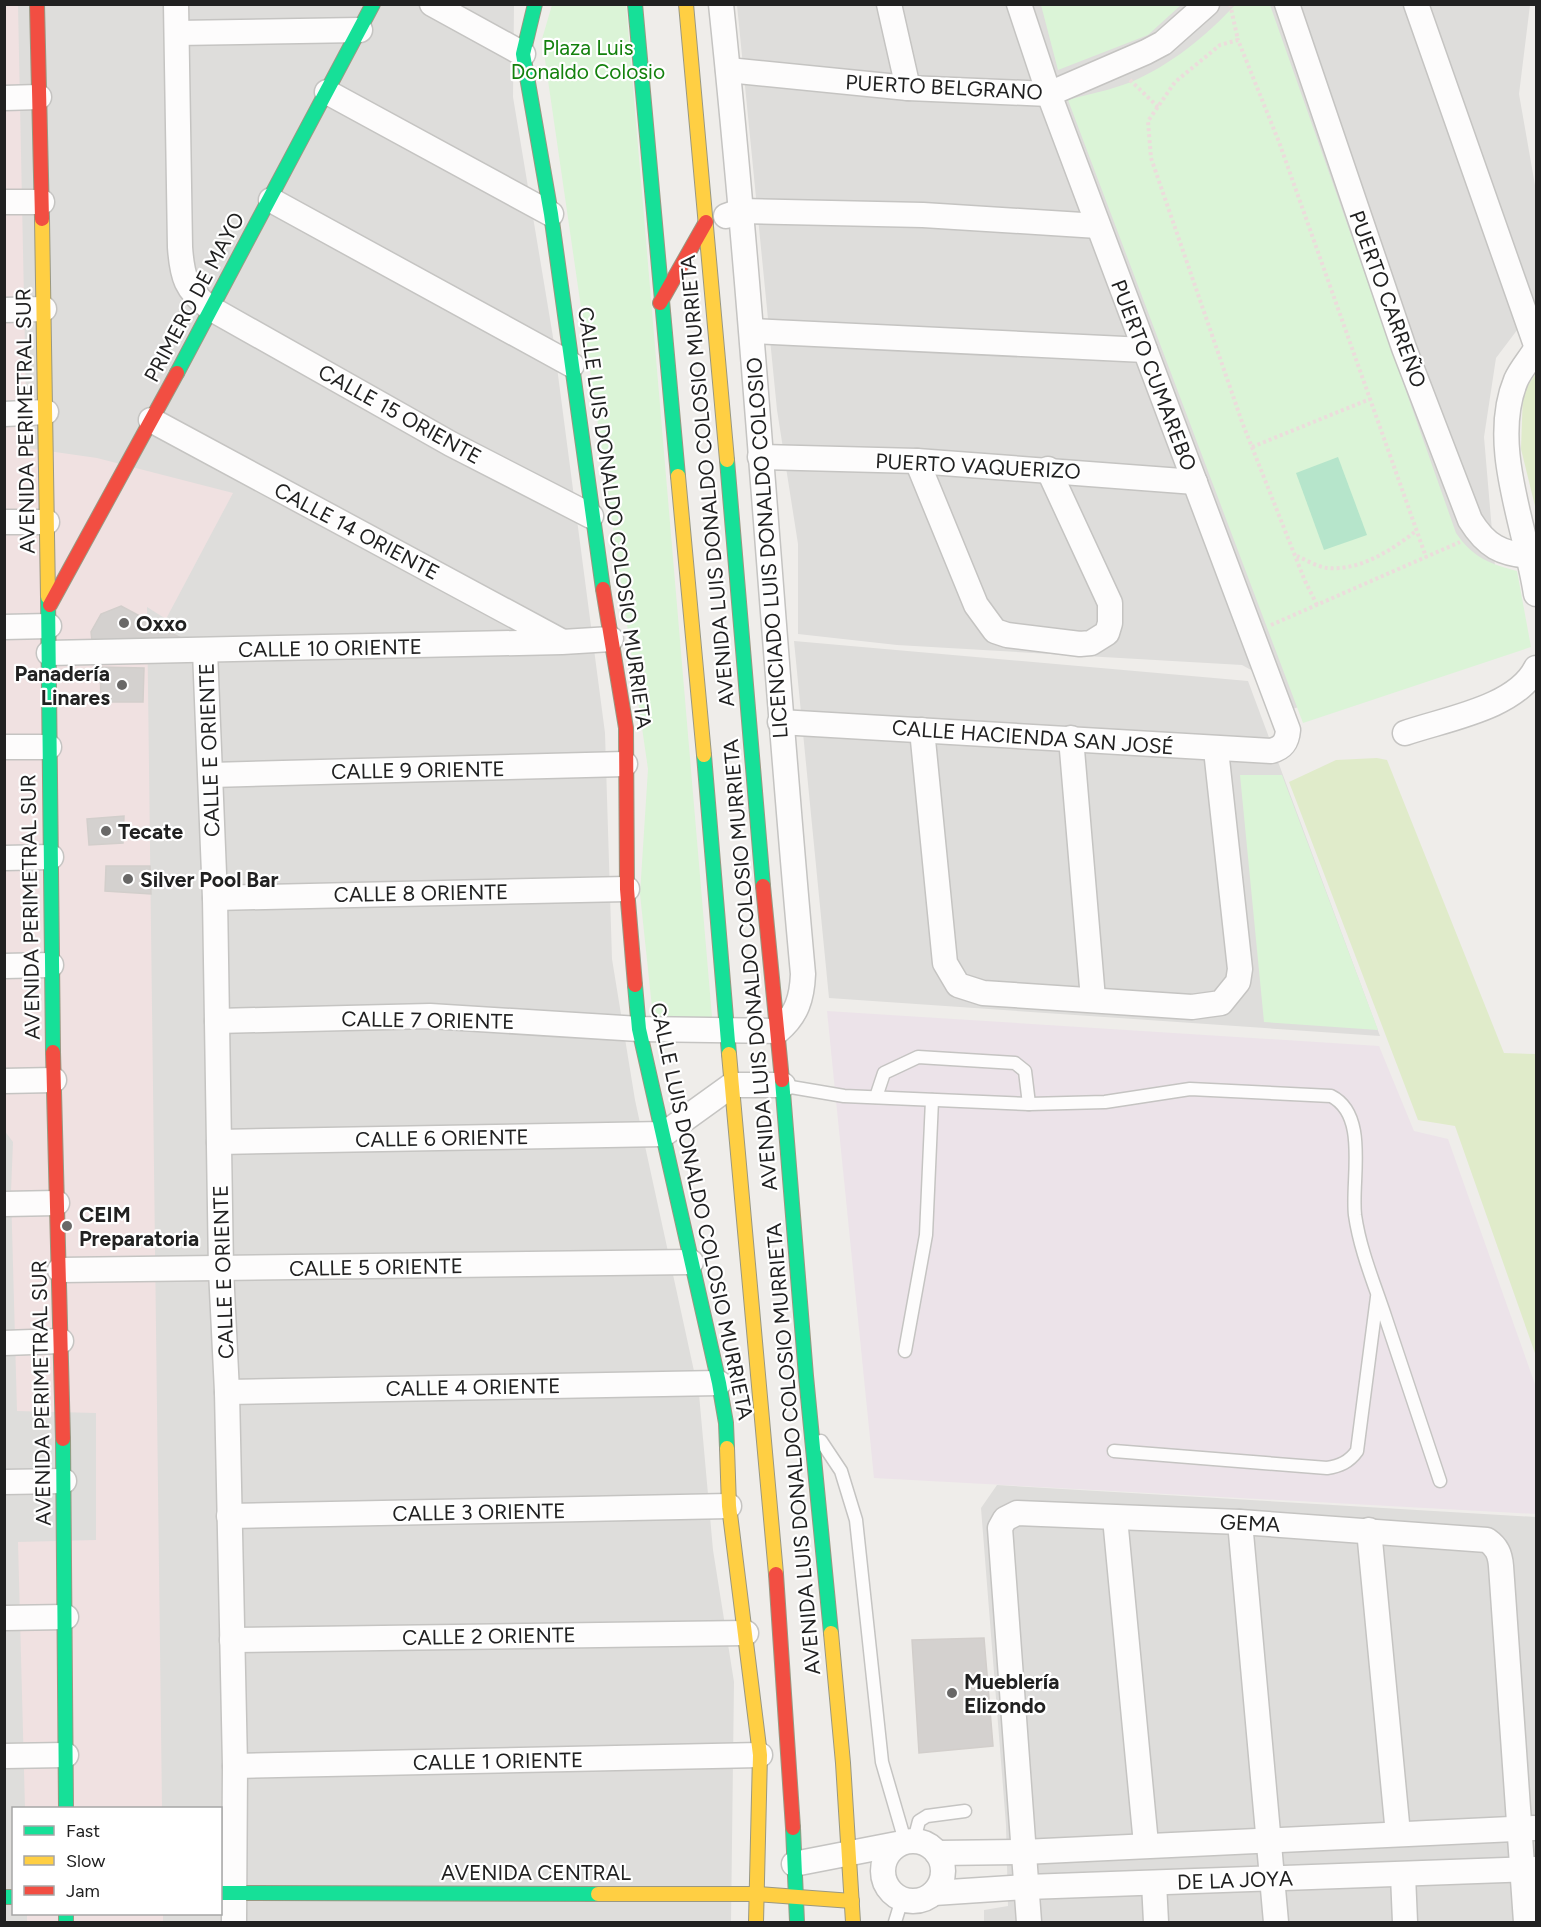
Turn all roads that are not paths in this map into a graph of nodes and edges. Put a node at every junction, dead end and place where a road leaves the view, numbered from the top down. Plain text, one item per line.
1 (36, 4) edge
2 (176, 4) edge
3 (373, 4) edge
4 (432, 4) edge
5 (535, 4) edge
6 (635, 4) edge
7 (686, 4) edge
8 (721, 4) edge
9 (889, 4) edge
10 (1020, 4) edge
11 (1207, 4) edge
12 (1287, 4) edge
13 (1416, 4) edge
14 (360, 30) junction
15 (177, 33) junction
16 (523, 54) junction
17 (728, 70) junction
18 (909, 88) junction
19 (327, 92) junction
20 (1049, 94) junction
21 (39, 97) junction
22 (4, 98) edge
23 (271, 200) junction
24 (4, 202) edge
25 (42, 202) junction
26 (740, 212) junction
27 (551, 214) junction
28 (654, 226) junction
29 (1098, 226) junction
30 (703, 232) junction
31 (676, 297) dead end
32 (696, 297) dead end
33 (660, 303) junction
34 (210, 308) junction
35 (44, 309) junction
36 (4, 310) edge
37 (716, 323) junction
38 (662, 324) junction
39 (752, 331) junction
40 (1536, 347) edge
41 (1145, 350) junction
42 (572, 365) junction
43 (46, 412) junction
44 (4, 414) edge
45 (152, 420) junction
46 (760, 457) junction
47 (917, 461) junction
48 (1048, 469) junction
49 (1195, 482) junction
50 (591, 516) junction
51 (4, 522) edge
52 (47, 522) junction
53 (1531, 556) junction
54 (1536, 594) edge
55 (49, 617) junction
56 (4, 627) edge
57 (611, 639) junction
58 (562, 642) junction
59 (205, 651) junction
60 (49, 653) junction
61 (1536, 668) edge
62 (780, 722) junction
63 (922, 730) junction
64 (1405, 732) dead end
65 (1071, 738) junction
66 (1284, 745) joint
67 (4, 747) edge
68 (49, 747) junction
69 (1216, 750) junction
70 (625, 764) junction
71 (211, 775) junction
72 (51, 857) junction
73 (4, 858) edge
74 (627, 889) junction
75 (214, 898) junction
76 (51, 965) junction
77 (4, 966) edge
78 (1093, 999) junction
79 (217, 1021) junction
80 (639, 1029) junction
81 (726, 1030) junction
82 (778, 1031) junction
83 (54, 1080) junction
84 (4, 1081) edge
85 (732, 1085) junction
86 (783, 1085) junction
87 (876, 1097) junction
88 (932, 1100) junction
89 (1029, 1104) junction
90 (664, 1134) junction
91 (219, 1142) junction
92 (57, 1203) junction
93 (4, 1204) edge
94 (691, 1262) junction
95 (60, 1270) junction
96 (221, 1270) junction
97 (1377, 1293) junction
98 (61, 1341) junction
99 (4, 1342) edge
100 (905, 1351) dead end
101 (719, 1383) junction
102 (227, 1392) junction
103 (812, 1427) junction
104 (1114, 1451) dead end
105 (64, 1481) junction
106 (1440, 1481) dead end
107 (4, 1482) edge
108 (729, 1506) junction
109 (229, 1516) junction
110 (1115, 1518) junction
111 (1240, 1522) junction
112 (1369, 1530) junction
113 (66, 1617) junction
114 (4, 1618) edge
115 (746, 1633) junction
116 (232, 1640) junction
117 (66, 1755) junction
118 (760, 1755) junction
119 (4, 1756) edge
120 (235, 1766) junction
121 (66, 1807) edge
122 (965, 1811) dead end
123 (1528, 1828) edge
124 (1398, 1834) junction
125 (1269, 1840) junction
126 (905, 1842) junction
127 (1146, 1844) junction
128 (849, 1852) junction
129 (1023, 1852) junction
130 (937, 1853) junction
131 (794, 1864) junction
132 (1530, 1870) edge
133 (1404, 1875) junction
134 (1272, 1879) junction
135 (1154, 1883) junction
136 (1027, 1887) junction
137 (227, 1893) edge
138 (934, 1893) junction
139 (757, 1894) junction
140 (796, 1898) junction
141 (899, 1898) junction
142 (852, 1912) edge
143 (234, 1923) edge
144 (756, 1923) edge
145 (797, 1923) edge
146 (895, 1923) edge
147 (1029, 1923) edge
148 (1156, 1923) edge
149 (1276, 1923) edge
150 (1406, 1923) edge
151 (1526, 1923) edge

1 - 21 street, AVENIDA PERIMETRAL SUR
2 - 15 street
3 - 14 street, PRIMERO DE MAYO
4 - 16 street
5 - 16 street, CALLE LUIS DONALDO COLOSIO MURRIETA
6 - 28 street, AVENIDA LUIS DONALDO COLOSIO MURRIETA
7 - 30 street, AVENIDA LUIS DONALDO COLOSIO MURRIETA
8 - 17 street, LICENCIADO LUIS DONALDO COLOSIO
9 - 18 street
10 - 20 street, PUERTO CUMAREBO
11 - 20 street, PUERTO BELGRANO
12 - 53 street, PUERTO CARREÑO
13 - 40 street
14 - 15 street
14 - 19 street, PRIMERO DE MAYO
15 - 34 street
16 - 27 street, CALLE LUIS DONALDO COLOSIO MURRIETA
17 - 18 street, PUERTO BELGRANO
17 - 26 street, LICENCIADO LUIS DONALDO COLOSIO
18 - 20 street, PUERTO BELGRANO
19 - 23 street, PRIMERO DE MAYO
19 - 27 street
20 - 29 street, PUERTO CUMAREBO
21 - 22 street
21 - 25 street, AVENIDA PERIMETRAL SUR
23 - 34 street, PRIMERO DE MAYO
23 - 42 street
24 - 25 street
25 - 35 street, AVENIDA PERIMETRAL SUR
26 - 29 street
26 - 30 street
26 - 39 street, LICENCIADO LUIS DONALDO COLOSIO
27 - 42 street, CALLE LUIS DONALDO COLOSIO MURRIETA
28 - 30 street
28 - 33 street, AVENIDA LUIS DONALDO COLOSIO MURRIETA
29 - 41 street, PUERTO CUMAREBO
30 - 33 street
30 - 37 street, AVENIDA LUIS DONALDO COLOSIO MURRIETA
31 - 38 street
32 - 37 street
33 - 38 street, AVENIDA LUIS DONALDO COLOSIO MURRIETA
34 - 45 street, PRIMERO DE MAYO
34 - 50 street, CALLE 15 ORIENTE
35 - 36 street
35 - 43 street, AVENIDA PERIMETRAL SUR
37 - 82 street, AVENIDA LUIS DONALDO COLOSIO MURRIETA
38 - 81 street, AVENIDA LUIS DONALDO COLOSIO MURRIETA
39 - 41 street
39 - 46 street, LICENCIADO LUIS DONALDO COLOSIO
40 - 53 street
41 - 49 street, PUERTO CUMAREBO
42 - 50 street, CALLE LUIS DONALDO COLOSIO MURRIETA
43 - 44 street
43 - 52 street, AVENIDA PERIMETRAL SUR
45 - 55 street, PRIMERO DE MAYO
45 - 58 street, CALLE 14 ORIENTE
46 - 47 street, PUERTO VAQUERIZO
46 - 62 street, LICENCIADO LUIS DONALDO COLOSIO
47 - 48 street, PUERTO VAQUERIZO
47 - 48 street
48 - 49 street, PUERTO VAQUERIZO
49 - 66 street, PUERTO CUMAREBO
50 - 57 street, CALLE LUIS DONALDO COLOSIO MURRIETA
51 - 52 street
52 - 55 street, AVENIDA PERIMETRAL SUR
53 - 54 street
55 - 56 street
55 - 60 street, AVENIDA PERIMETRAL SUR
57 - 58 street, CALLE 10 ORIENTE
57 - 70 street, CALLE LUIS DONALDO COLOSIO MURRIETA
58 - 59 street, CALLE 10 ORIENTE
59 - 60 street, CALLE 10 ORIENTE
59 - 71 street, CALLE E ORIENTE
60 - 68 street, AVENIDA PERIMETRAL SUR
61 - 64 street
62 - 63 street, CALLE HACIENDA SAN JOSÉ
62 - 82 street, LICENCIADO LUIS DONALDO COLOSIO
63 - 65 street, CALLE HACIENDA SAN JOSÉ
63 - 78 street
65 - 69 street, CALLE HACIENDA SAN JOSÉ
65 - 78 street
66 - 69 street, CALLE HACIENDA SAN JOSÉ
67 - 68 street
68 - 72 street, AVENIDA PERIMETRAL SUR
69 - 78 street
70 - 71 street, CALLE 9 ORIENTE
70 - 74 street, CALLE LUIS DONALDO COLOSIO MURRIETA
71 - 75 street, CALLE E ORIENTE
72 - 73 street
72 - 76 street, AVENIDA PERIMETRAL SUR
74 - 75 street, CALLE 8 ORIENTE
74 - 80 street, CALLE LUIS DONALDO COLOSIO MURRIETA
75 - 79 street, CALLE E ORIENTE
76 - 77 street
76 - 83 street, AVENIDA PERIMETRAL SUR
79 - 80 street, CALLE 7 ORIENTE
79 - 91 street, CALLE E ORIENTE
80 - 81 street, CALLE 7 ORIENTE
80 - 90 street, CALLE LUIS DONALDO COLOSIO MURRIETA
81 - 82 street
81 - 85 street, AVENIDA LUIS DONALDO COLOSIO MURRIETA
82 - 86 street, AVENIDA LUIS DONALDO COLOSIO MURRIETA
83 - 84 street
83 - 92 street, AVENIDA PERIMETRAL SUR
85 - 86 street
85 - 90 street
85 - 131 street, AVENIDA LUIS DONALDO COLOSIO MURRIETA
86 - 87 lane
86 - 103 street, AVENIDA LUIS DONALDO COLOSIO MURRIETA
87 - 88 lane
87 - 89 lane
88 - 89 lane
88 - 100 lane
89 - 97 lane
90 - 91 street, CALLE 6 ORIENTE
90 - 94 street, CALLE LUIS DONALDO COLOSIO MURRIETA
91 - 96 street, CALLE E ORIENTE
92 - 93 street
92 - 95 street, AVENIDA PERIMETRAL SUR
94 - 96 street, CALLE 5 ORIENTE
94 - 101 street, CALLE LUIS DONALDO COLOSIO MURRIETA
95 - 96 street, CALLE 5 ORIENTE
95 - 98 street, AVENIDA PERIMETRAL SUR
96 - 102 street, CALLE E ORIENTE
97 - 104 lane
97 - 106 lane
98 - 99 street
98 - 105 street, AVENIDA PERIMETRAL SUR
101 - 102 street, CALLE 4 ORIENTE
101 - 108 street, CALLE LUIS DONALDO COLOSIO MURRIETA
102 - 109 street, CALLE E ORIENTE
103 - 126 lane
103 - 128 street, AVENIDA LUIS DONALDO COLOSIO MURRIETA
105 - 107 street
105 - 113 street, AVENIDA PERIMETRAL SUR
108 - 109 street, CALLE 3 ORIENTE
108 - 115 street, CALLE LUIS DONALDO COLOSIO MURRIETA
109 - 116 street, CALLE E ORIENTE
110 - 111 street, GEMA
110 - 127 street
110 - 129 street, GEMA
111 - 112 street, GEMA
111 - 125 street
112 - 123 street, GEMA
112 - 124 street
113 - 114 street
113 - 117 street, AVENIDA PERIMETRAL SUR
115 - 116 street, CALLE 2 ORIENTE
115 - 118 street, CALLE LUIS DONALDO COLOSIO MURRIETA
116 - 120 street, CALLE E ORIENTE
117 - 119 street
117 - 121 street, AVENIDA PERIMETRAL SUR
118 - 120 street, CALLE 1 ORIENTE
118 - 139 street, CALLE LUIS DONALDO COLOSIO MURRIETA
120 - 137 street, CALLE E ORIENTE
122 - 126 lane
123 - 124 street, DE LA JOYA
123 - 132 street
124 - 125 street, DE LA JOYA
125 - 127 street, DE LA JOYA
125 - 134 street
126 - 128 street
126 - 130 street
126 - 141 street
127 - 129 street, DE LA JOYA
128 - 131 street
128 - 142 street, AVENIDA LUIS DONALDO COLOSIO MURRIETA
129 - 130 street, DE LA JOYA
129 - 136 street
130 - 138 street
131 - 140 street, AVENIDA LUIS DONALDO COLOSIO MURRIETA
132 - 133 street, DE LA JOYA
132 - 151 street
133 - 134 street, DE LA JOYA
133 - 150 street
134 - 135 street, DE LA JOYA
134 - 149 street
135 - 136 street, DE LA JOYA
135 - 148 street
136 - 138 street, DE LA JOYA
136 - 147 street
137 - 139 street, AVENIDA CENTRAL
137 - 143 street, CALLE E ORIENTE
138 - 141 street, DE LA JOYA
139 - 140 street, AVENIDA CENTRAL
139 - 144 street, CALLE LUIS DONALDO COLOSIO MURRIETA
140 - 142 street, AVENIDA CENTRAL
140 - 145 street, AVENIDA LUIS DONALDO COLOSIO MURRIETA
141 - 142 street, DE LA JOYA
141 - 146 lane

